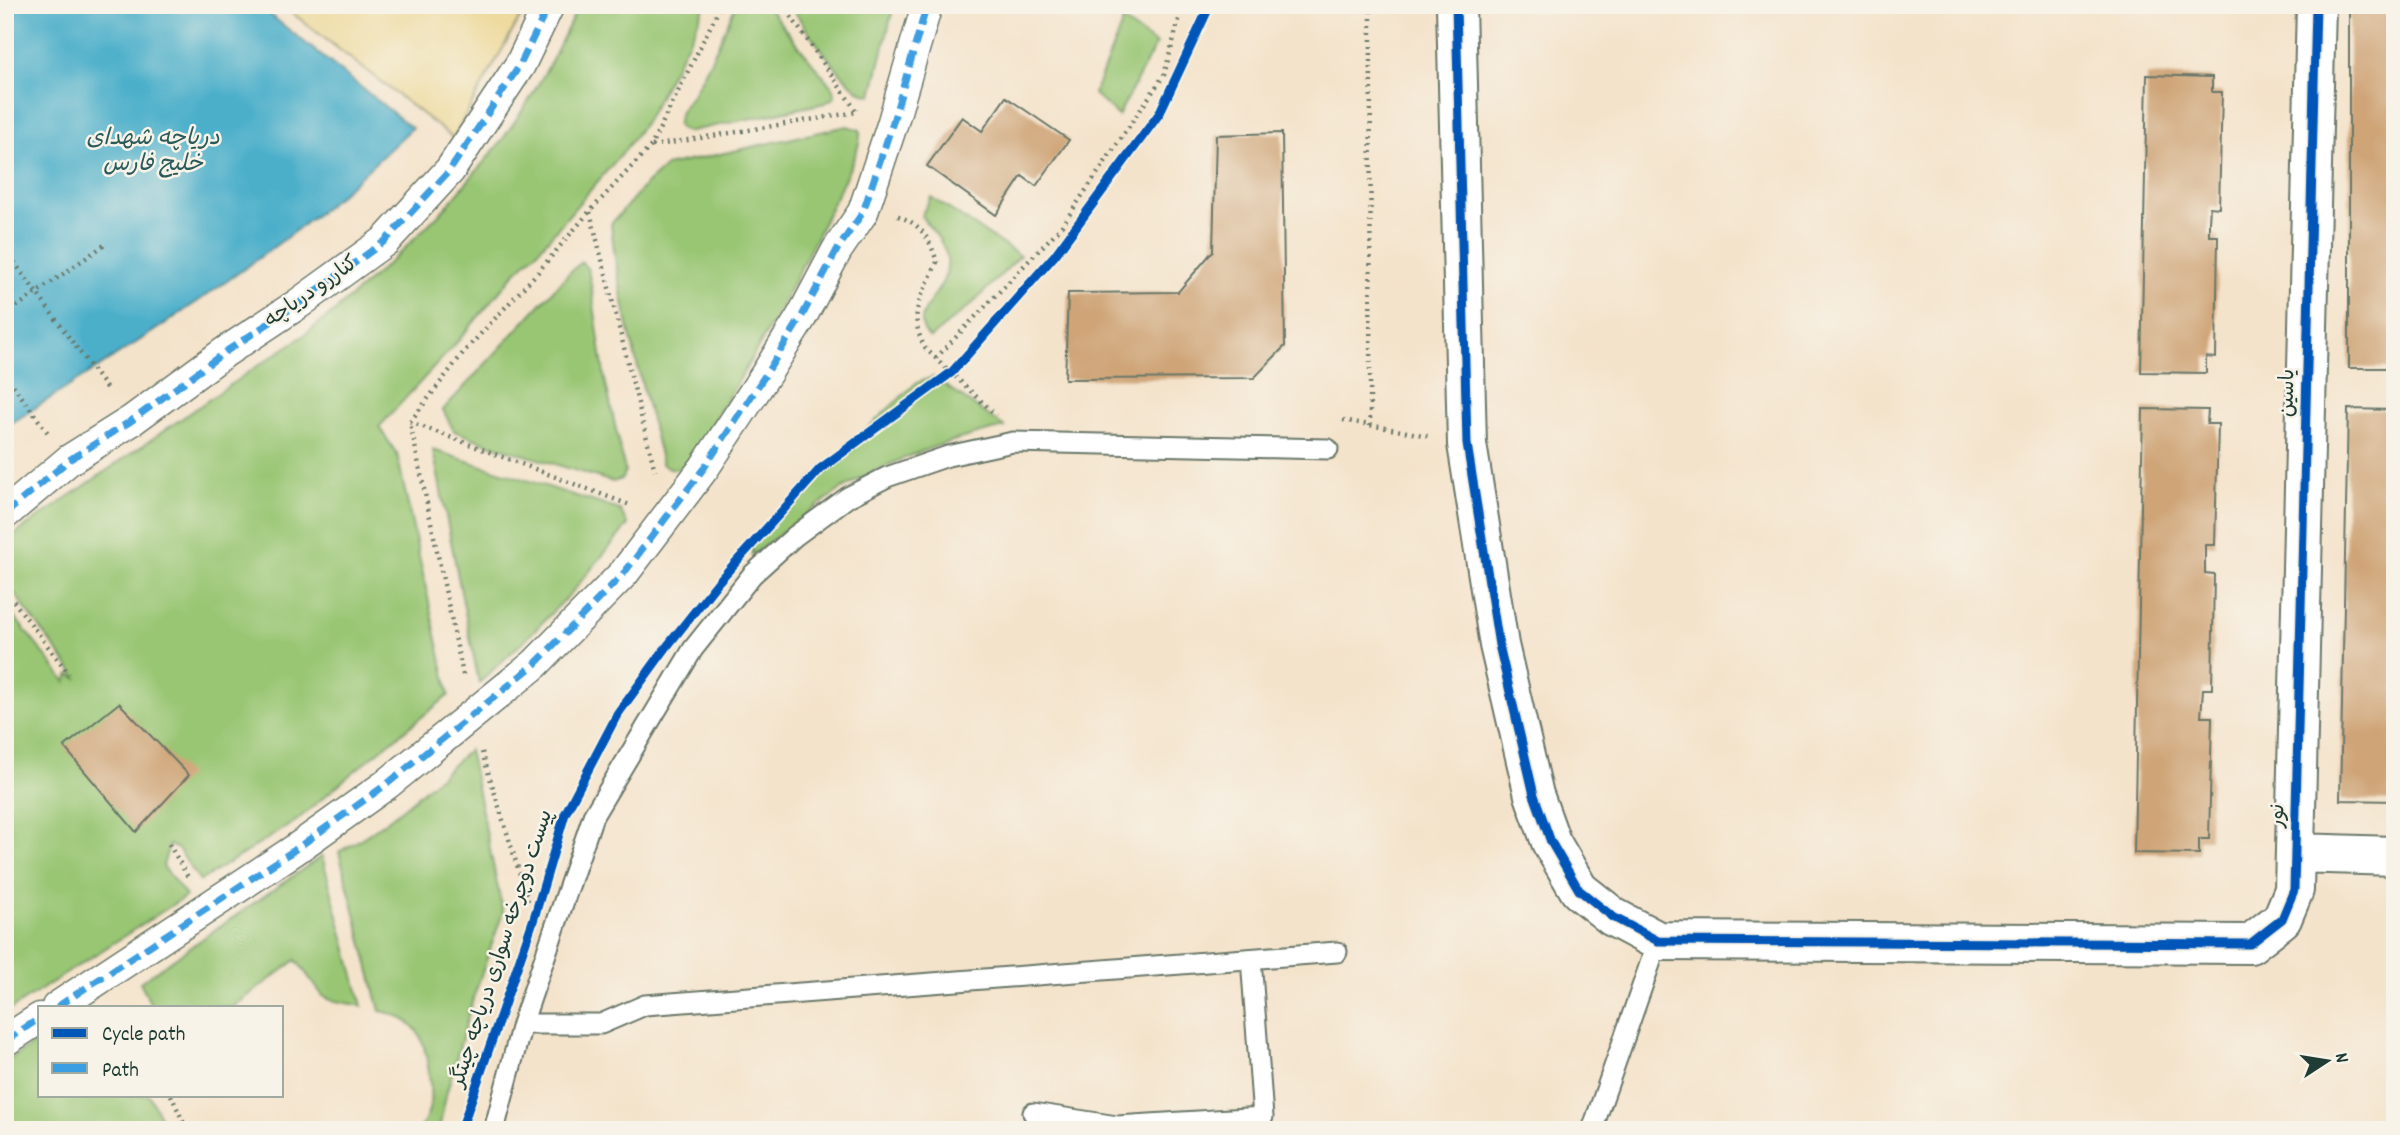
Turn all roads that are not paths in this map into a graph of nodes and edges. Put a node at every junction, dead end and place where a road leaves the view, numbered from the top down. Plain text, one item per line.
1 (549, 5) edge
2 (927, 5) edge
3 (1457, 5) edge
4 (2316, 5) edge
5 (1328, 449) dead end
6 (5, 514) edge
7 (2298, 781) joint
8 (2295, 853) junction
9 (2395, 856) edge
10 (1658, 941) junction
11 (1337, 952) dead end
12 (1251, 959) junction
13 (59, 1006) edge
14 (38, 1019) edge
15 (522, 1024) junction
16 (5, 1041) edge
17 (1033, 1113) dead end
18 (494, 1130) edge
19 (1592, 1130) edge

1 - 6 street, کناررو دریاچه
2 - 13 street
3 - 10 street
4 - 7 street, یاسین
5 - 15 lane
7 - 8 street, نور
8 - 9 street, نور
8 - 10 street
10 - 19 lane
11 - 12 lane
12 - 15 lane
12 - 17 lane
14 - 16 street
15 - 18 lane

